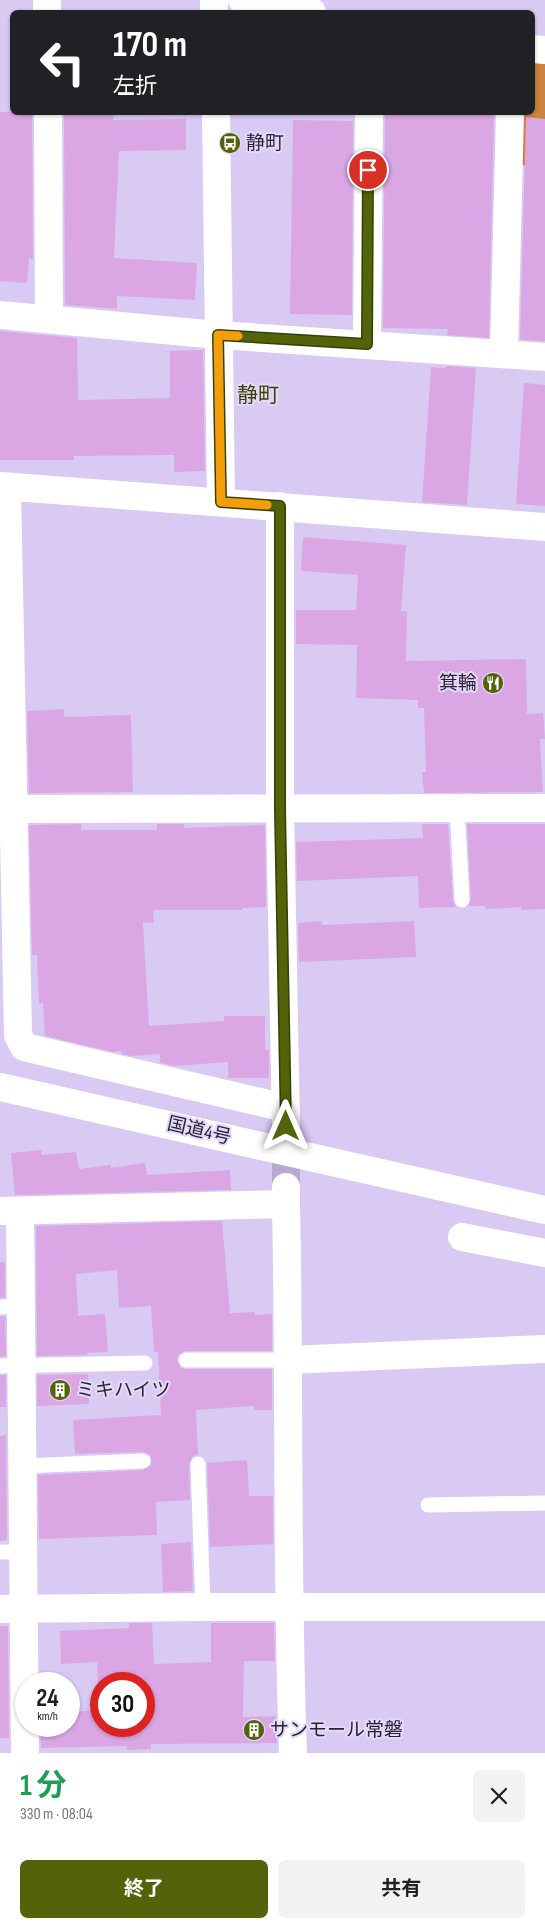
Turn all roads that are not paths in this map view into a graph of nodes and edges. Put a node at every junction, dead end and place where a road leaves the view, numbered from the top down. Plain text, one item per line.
1 (242, 0) edge
2 (300, 10) edge
3 (48, 115) edge
4 (216, 115) edge
5 (369, 115) edge
6 (510, 115) edge
7 (0, 315) edge
8 (49, 319) junction
9 (218, 335) junction
10 (367, 344) junction
11 (504, 353) junction
12 (545, 357) edge
13 (4, 487) edge
14 (221, 502) junction
15 (280, 506) junction
16 (545, 526) edge
17 (457, 808) junction
18 (545, 808) edge
19 (7, 810) edge
20 (280, 810) junction
21 (462, 900) dead end
22 (0, 1087) edge
23 (545, 1210) edge
24 (10, 1211) edge
25 (462, 1237) dead end
26 (545, 1253) edge
27 (10, 1306) edge
28 (545, 1349) edge
29 (186, 1360) dead end
30 (289, 1360) junction
31 (145, 1363) dead end
32 (11, 1366) edge
33 (143, 1461) dead end
34 (198, 1464) dead end
35 (22, 1466) junction
36 (545, 1503) edge
37 (428, 1505) dead end
38 (12, 1552) edge
39 (202, 1607) junction
40 (545, 1607) edge
41 (288, 1608) junction
42 (12, 1609) edge
43 (24, 1753) edge
44 (293, 1753) edge

1 - 2 main road
3 - 8 main road
4 - 9 main road
5 - 10 main road
6 - 11 main road
7 - 8 main road
8 - 9 main road
9 - 10 main road
9 - 14 main road
10 - 11 main road
11 - 12 main road
13 - 14 main road
13 - 19 main road
14 - 15 main road
15 - 16 main road
15 - 20 main road
17 - 18 main road
17 - 20 main road
17 - 21 lane
19 - 20 main road
19 - 20 main road
22 - 23 main road, 国道4号
24 - 27 main road
24 - 30 main road
25 - 26 main road
27 - 32 main road
28 - 30 main road
29 - 30 lane
30 - 41 main road
31 - 32 lane
32 - 35 main road
33 - 35 lane
34 - 39 lane
35 - 38 main road
36 - 37 lane
38 - 42 main road
39 - 41 main road
39 - 42 main road
40 - 41 main road
41 - 44 main road
42 - 43 main road

